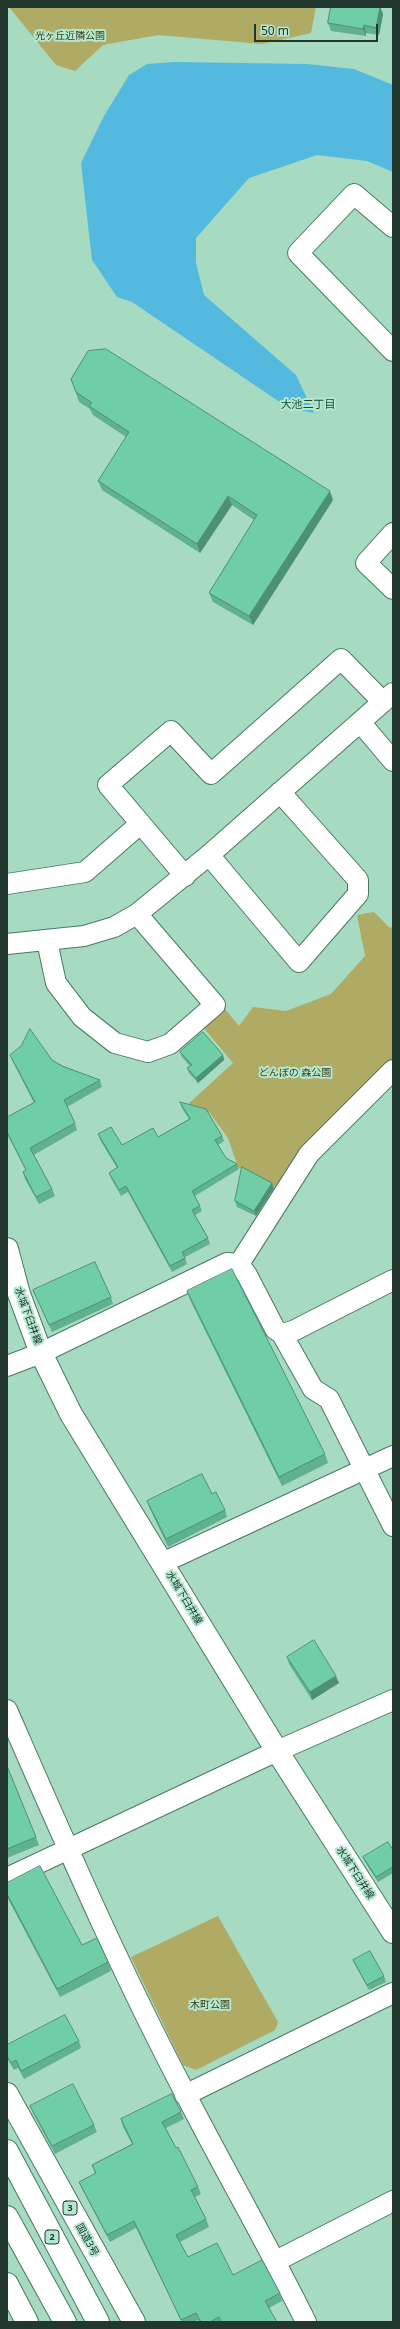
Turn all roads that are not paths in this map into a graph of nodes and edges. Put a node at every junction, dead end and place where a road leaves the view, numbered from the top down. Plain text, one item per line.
1 (393, 227) edge
2 (393, 351) edge
3 (393, 533) edge
4 (393, 590) edge
5 (388, 697) edge
6 (360, 722) junction
7 (393, 761) edge
8 (280, 792) junction
9 (140, 824) junction
10 (209, 855) junction
11 (185, 876) junction
12 (7, 884) edge
13 (137, 914) junction
14 (47, 941) junction
15 (7, 944) edge
16 (393, 1070) edge
17 (7, 1249) edge
18 (238, 1264) junction
19 (393, 1280) edge
20 (282, 1334) junction
21 (41, 1353) junction
22 (7, 1366) edge
23 (393, 1456) edge
24 (365, 1468) junction
25 (393, 1526) edge
26 (162, 1563) junction
27 (393, 1700) edge
28 (7, 1710) edge
29 (277, 1751) junction
30 (68, 1848) junction
31 (7, 1878) edge
32 (393, 1932) edge
33 (393, 1993) edge
34 (7, 2094) edge
35 (185, 2095) junction
36 (7, 2151) edge
37 (393, 2201) edge
38 (7, 2217) edge
39 (276, 2261) junction
40 (7, 2284) edge
41 (27, 2322) edge
42 (59, 2322) edge
43 (65, 2322) edge
44 (98, 2322) edge
45 (134, 2322) edge
46 (306, 2322) edge

1 - 2 street
3 - 4 street
5 - 6 street
5 - 9 street
6 - 7 street
6 - 8 street
8 - 10 street
8 - 10 street
9 - 11 street
9 - 12 street
10 - 11 street
11 - 13 street
13 - 14 street
13 - 14 street
14 - 15 street
16 - 18 street
17 - 21 main road, 水城下臼井線
18 - 20 street
18 - 21 street
19 - 20 street
20 - 24 street
21 - 22 street
21 - 26 main road, 水城下臼井線
23 - 24 street
24 - 25 street
24 - 26 street
26 - 29 main road, 水城下臼井線
27 - 29 street
28 - 30 street
29 - 30 street
29 - 32 main road, 水城下臼井線
30 - 31 street
30 - 35 street
33 - 35 street
34 - 45 main road, 国道3号 / 3
35 - 39 street
36 - 44 main road, 2
37 - 39 street
38 - 42 main road
38 - 43 main road
39 - 46 street
40 - 41 main road

